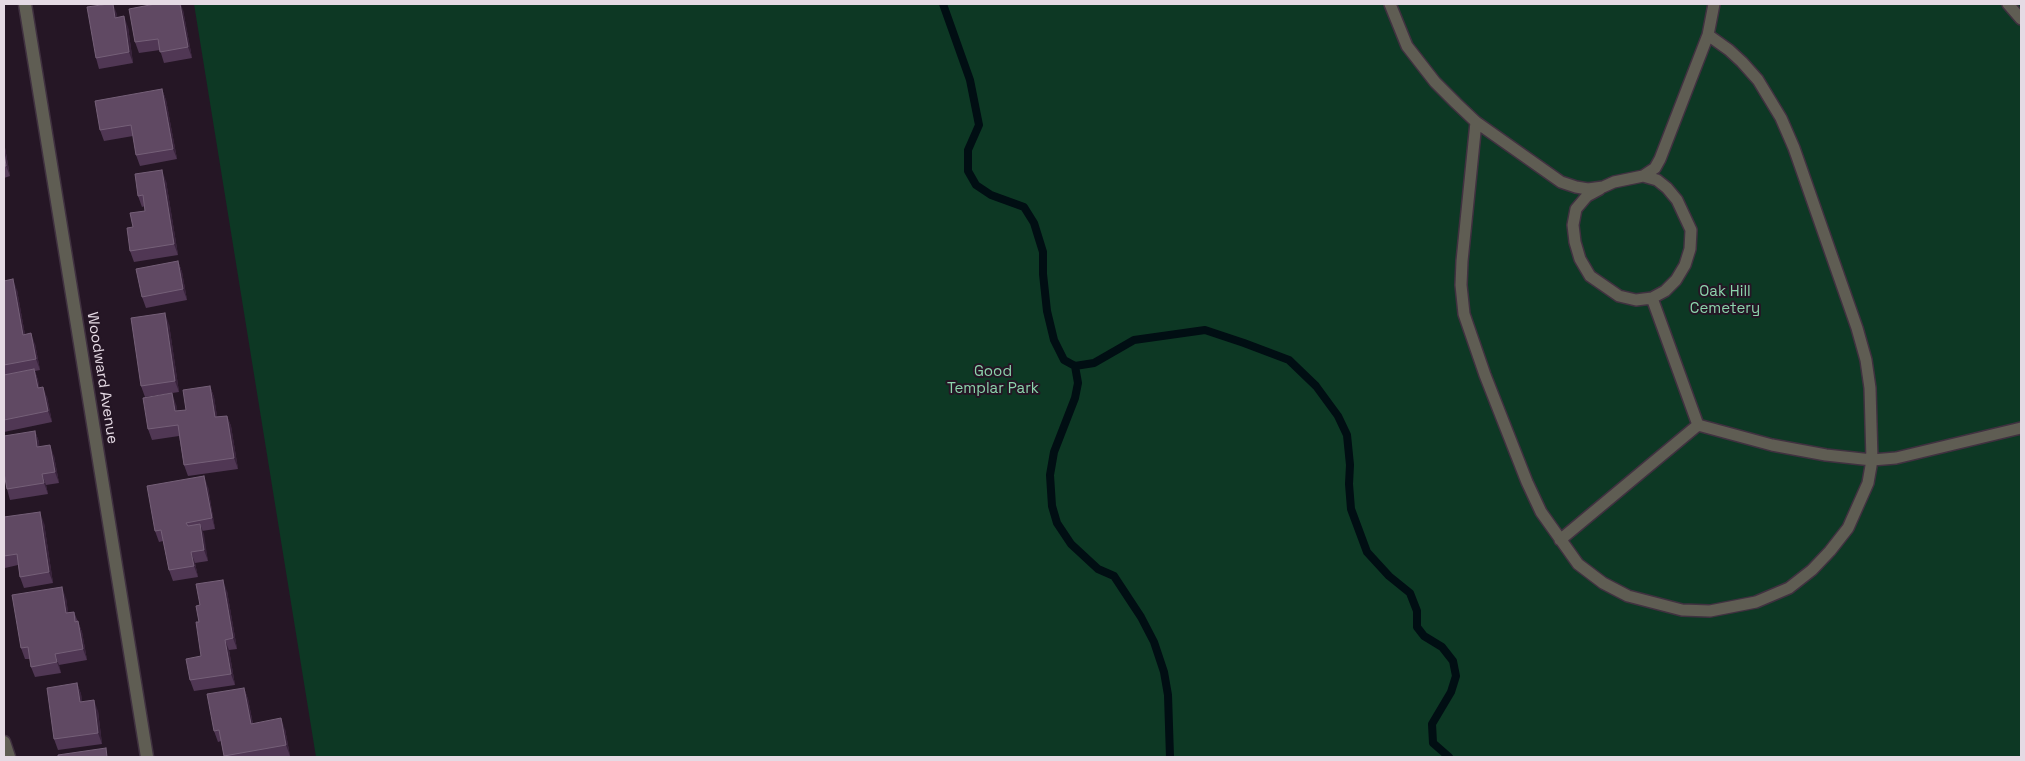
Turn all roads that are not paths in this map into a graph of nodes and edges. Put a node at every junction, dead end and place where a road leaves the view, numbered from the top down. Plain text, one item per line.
1 (25, 4) edge
2 (1390, 4) edge
3 (1714, 4) edge
4 (2008, 4) edge
5 (2021, 19) edge
6 (1708, 35) junction
7 (1476, 122) junction
8 (1642, 176) junction
9 (1603, 187) junction
10 (1652, 298) junction
11 (1698, 425) junction
12 (2021, 428) edge
13 (1872, 460) junction
14 (1560, 540) junction
15 (4, 742) edge
16 (9, 757) edge
17 (147, 757) edge

1 - 17 street, Woodward Avenue
2 - 7 lane
3 - 6 lane
4 - 5 lane
6 - 8 lane
6 - 13 lane
7 - 9 lane
7 - 14 lane
8 - 9 lane
8 - 10 lane
9 - 10 lane
10 - 11 lane
11 - 13 lane
11 - 14 lane
12 - 13 lane
13 - 14 lane
15 - 16 street

